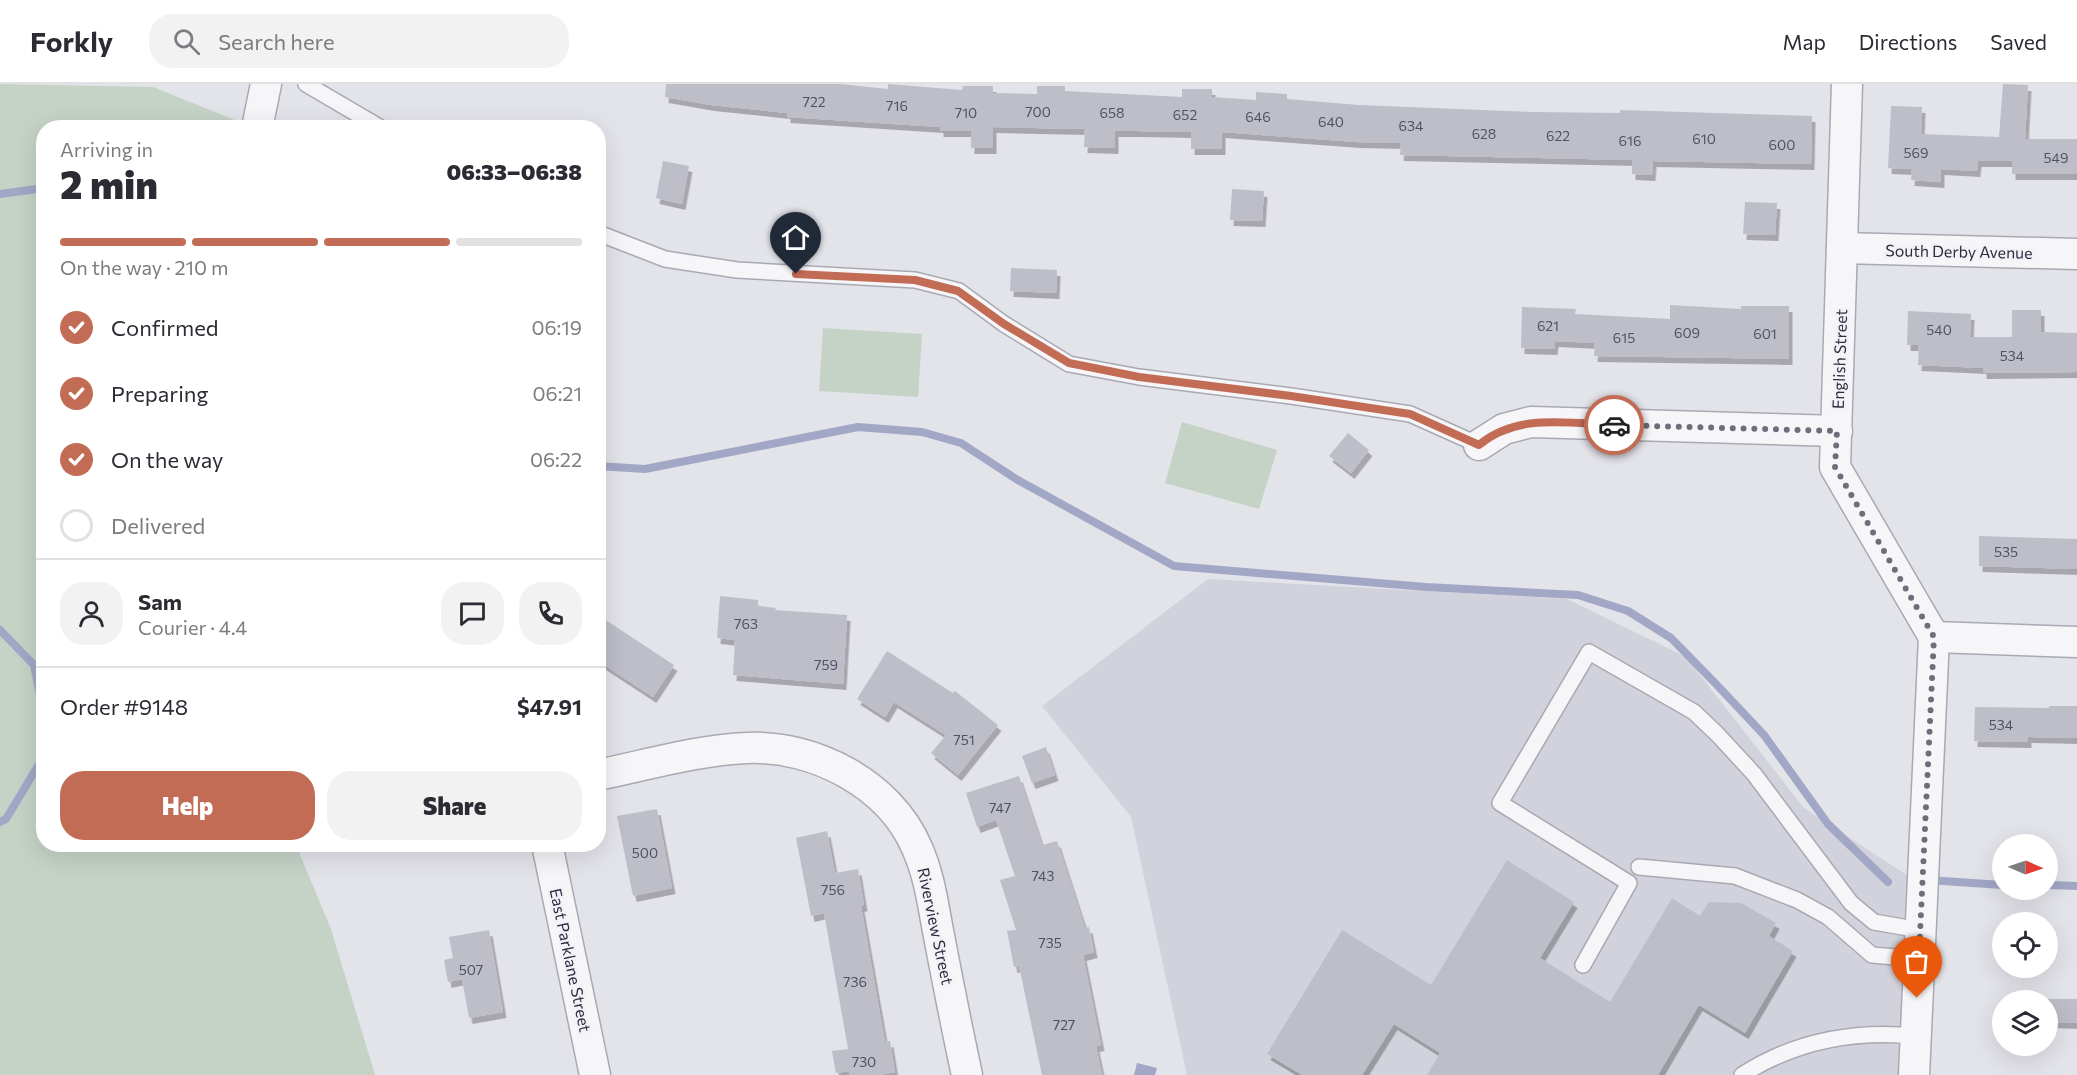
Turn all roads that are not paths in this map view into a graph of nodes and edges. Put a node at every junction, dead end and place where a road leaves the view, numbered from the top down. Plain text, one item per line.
1 (266, 84) edge
2 (306, 84) edge
3 (1847, 84) edge
4 (259, 120) edge
5 (367, 120) edge
6 (606, 236) edge
7 (1842, 248) junction
8 (2077, 254) edge
9 (1837, 431) junction
10 (1479, 445) joint
11 (1934, 637) junction
12 (2077, 642) edge
13 (606, 773) edge
14 (549, 852) edge
15 (1639, 867) dead end
16 (1920, 945) junction
17 (1582, 965) dead end
18 (1915, 1036) junction
19 (595, 1075) edge
20 (967, 1075) edge
21 (1742, 1075) edge
22 (1914, 1075) edge

1 - 4 street
2 - 5 lane
3 - 7 street, English Street
6 - 10 lane
7 - 8 street, South Derby Avenue
7 - 9 street, English Street
9 - 10 street
9 - 11 street, English Street
11 - 12 street
11 - 16 street
13 - 20 street, Riverview Street
14 - 19 street, East Parklane Street
15 - 16 lane
16 - 17 lane
16 - 18 street
18 - 21 lane
18 - 22 street

